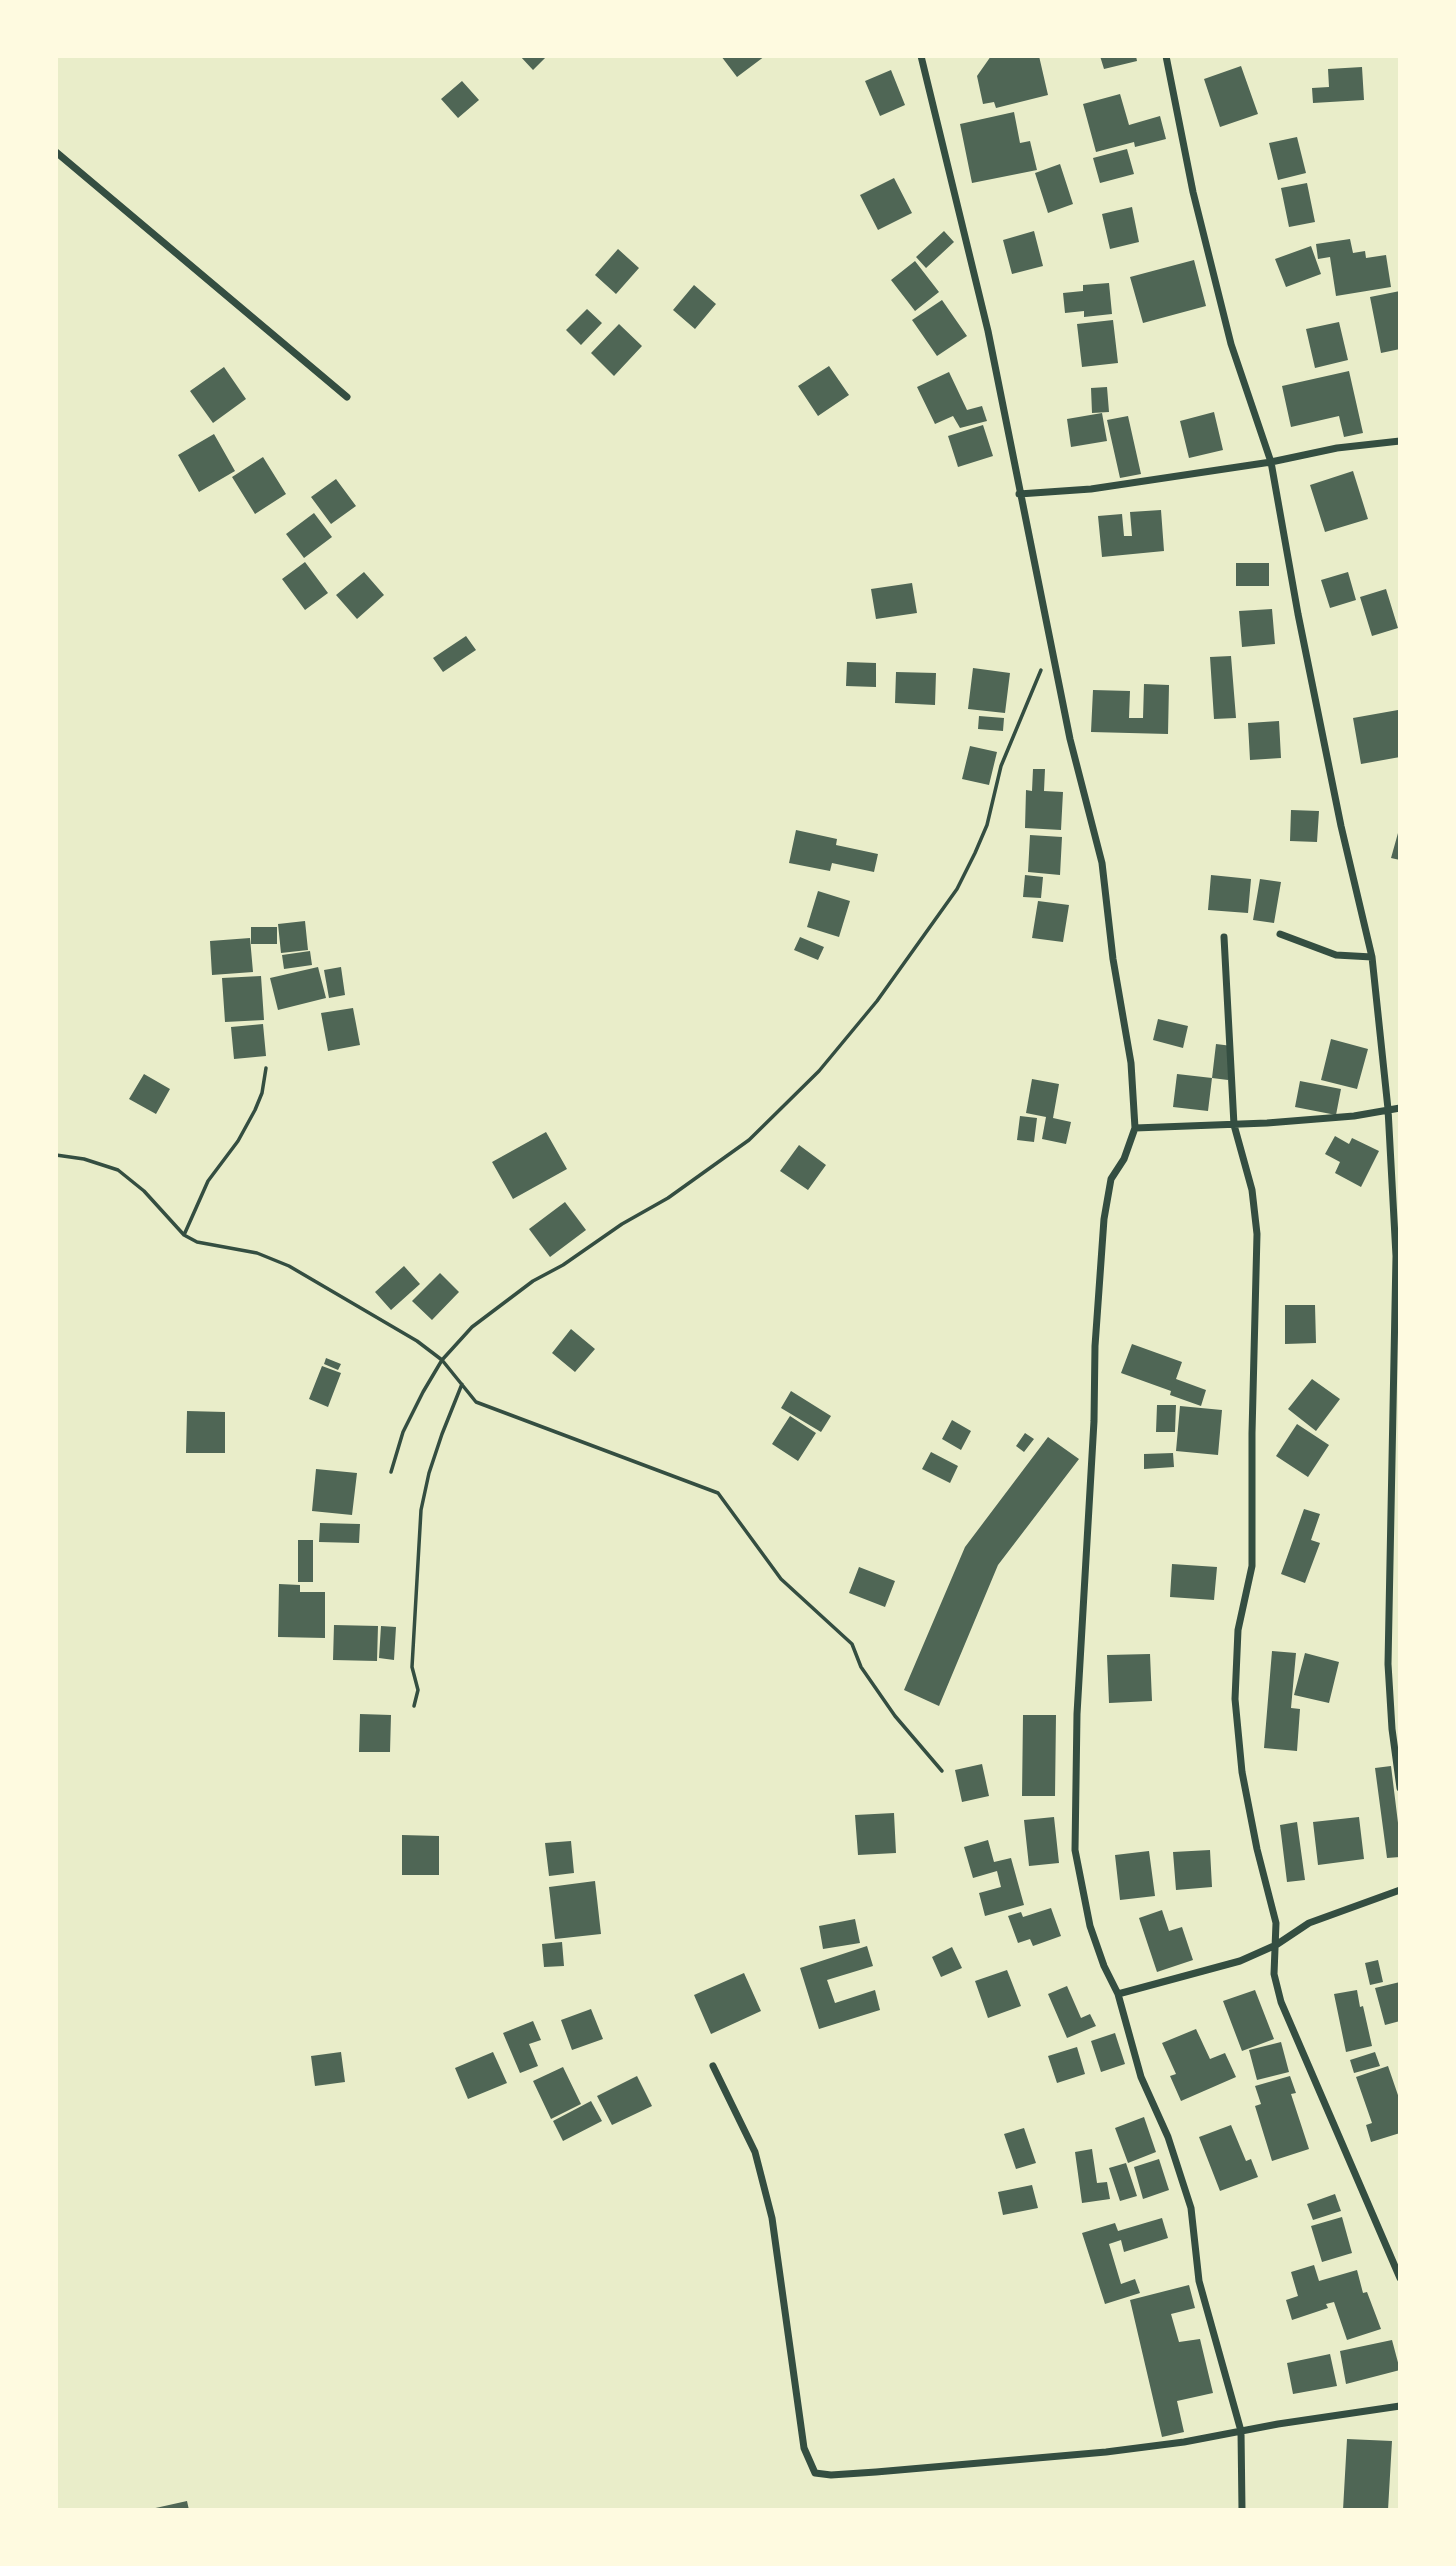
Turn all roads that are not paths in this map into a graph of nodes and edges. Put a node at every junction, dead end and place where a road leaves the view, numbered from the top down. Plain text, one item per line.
1 (921, 56) edge
2 (1166, 56) edge
3 (56, 152) edge
4 (347, 397) dead end
5 (1400, 441) edge
6 (1271, 462) junction
7 (1019, 494) junction
8 (1280, 934) dead end
9 (1224, 937) dead end
10 (1372, 957) junction
11 (1400, 1108) edge
12 (1388, 1109) junction
13 (1234, 1125) junction
14 (1135, 1128) junction
15 (1400, 1788) edge
16 (1400, 1890) edge
17 (1276, 1945) junction
18 (1118, 1994) junction
19 (713, 2066) dead end
20 (1400, 2278) edge
21 (1400, 2406) edge
22 (1241, 2431) junction
23 (1242, 2510) edge

1 - 7 street
2 - 6 street
3 - 4 street
5 - 6 street
6 - 7 street
6 - 10 street
7 - 14 street
8 - 10 street
9 - 13 street
10 - 12 street
11 - 12 street
12 - 13 street
12 - 15 street
13 - 14 street
13 - 17 street
14 - 18 street
16 - 17 street
17 - 18 street
17 - 20 street
18 - 22 street
19 - 22 street
21 - 22 street
22 - 23 street

